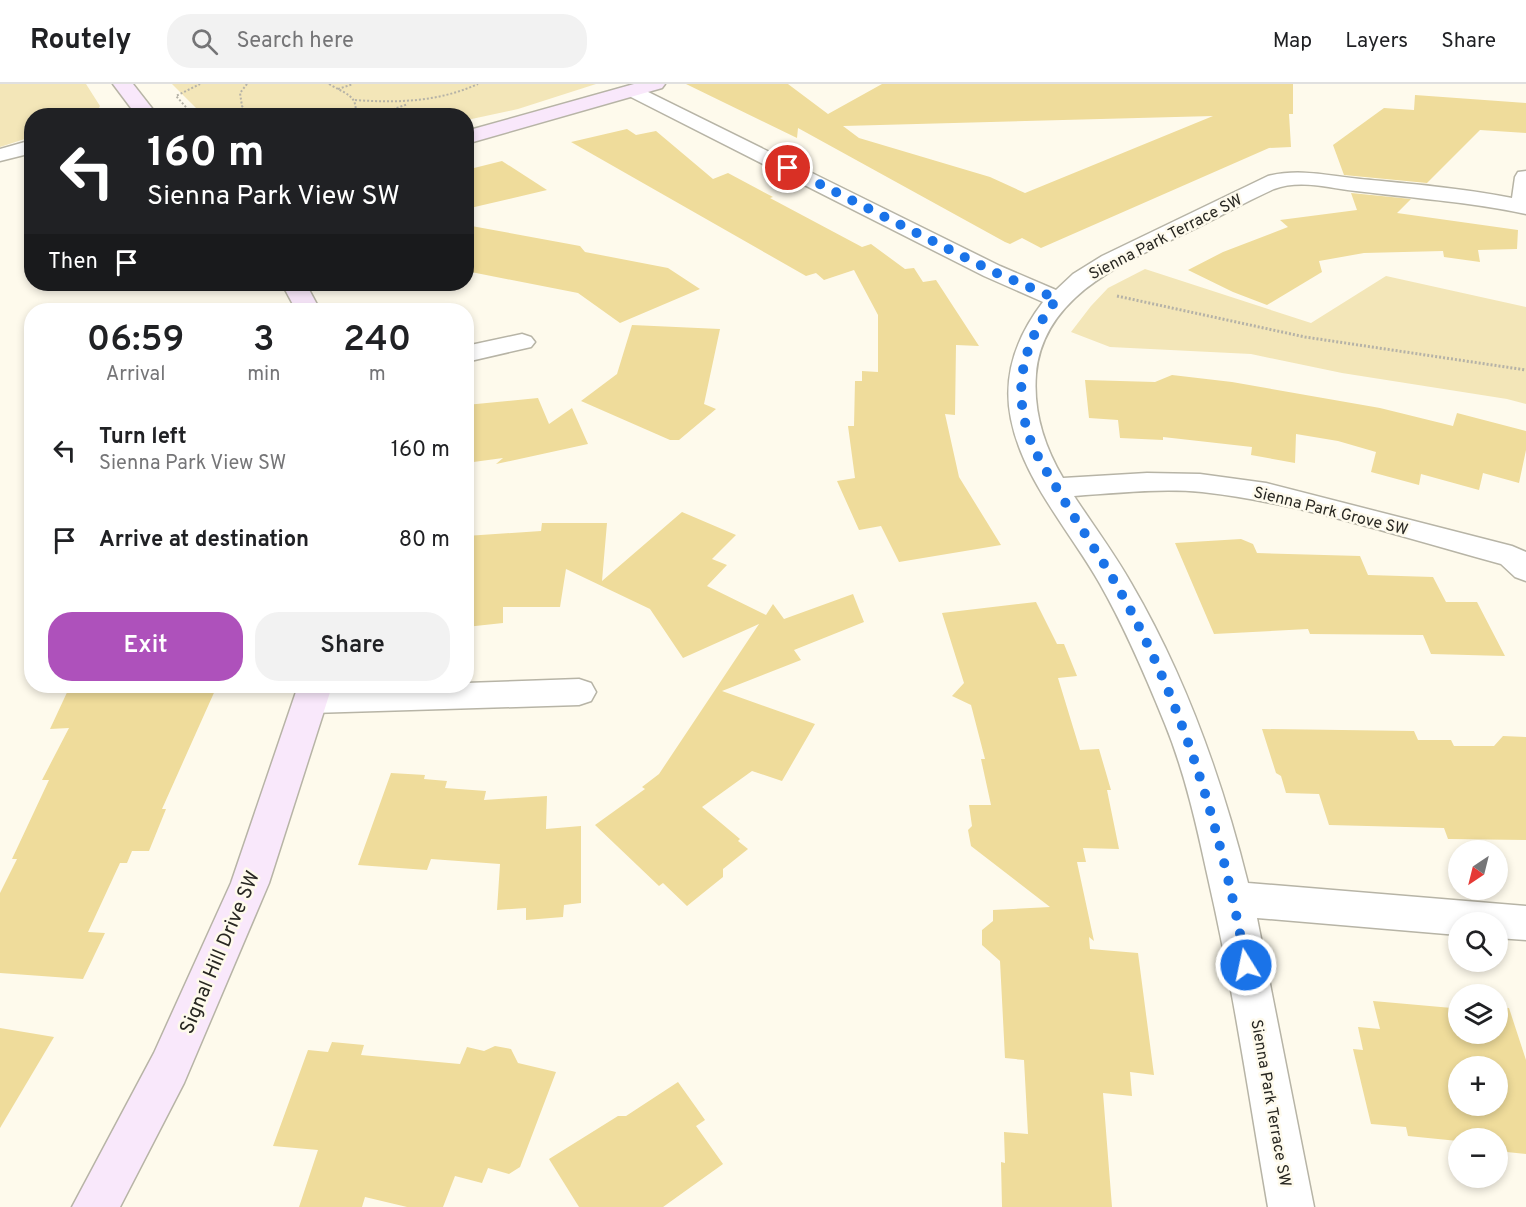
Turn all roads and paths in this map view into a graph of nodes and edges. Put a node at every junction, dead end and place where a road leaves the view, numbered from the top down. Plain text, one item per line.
1 (123, 84) edge
2 (200, 84) edge
3 (247, 84) edge
4 (329, 84) edge
5 (353, 84) edge
6 (478, 84) edge
7 (655, 84) edge
8 (337, 89) junction
9 (634, 91) junction
10 (355, 100) junction
11 (410, 104) junction
12 (142, 108) edge
13 (187, 108) edge
14 (243, 108) edge
15 (356, 108) edge
16 (398, 108) edge
17 (474, 136) edge
18 (24, 148) edge
19 (0, 155) edge
20 (1526, 177) edge
21 (1524, 206) edge
22 (1107, 295) dead end
23 (1057, 299) junction
24 (522, 342) dead end
25 (474, 352) edge
26 (1526, 370) edge
27 (1056, 488) junction
28 (1526, 570) edge
29 (474, 692) edge
30 (579, 692) dead end
31 (314, 693) edge
32 (1234, 899) junction
33 (1526, 923) edge
34 (95, 1207) edge
35 (1291, 1207) edge

1 - 12 street
2 - 13 path
3 - 14 path
4 - 8 path
5 - 8 path
6 - 11 path
7 - 9 street
8 - 10 path
9 - 17 street
9 - 23 street
10 - 11 path
10 - 15 path
11 - 16 path
18 - 19 street
20 - 21 street
21 - 23 street, Sienna Park Terrace SW
22 - 26 path
23 - 27 street, Sienna Park Terrace SW
24 - 25 street
27 - 28 street, Sienna Park Grove SW
27 - 32 street, Sienna Park Terrace SW
29 - 30 street
31 - 34 street, Signal Hill Drive SW
32 - 33 street
32 - 35 street, Sienna Park Terrace SW

